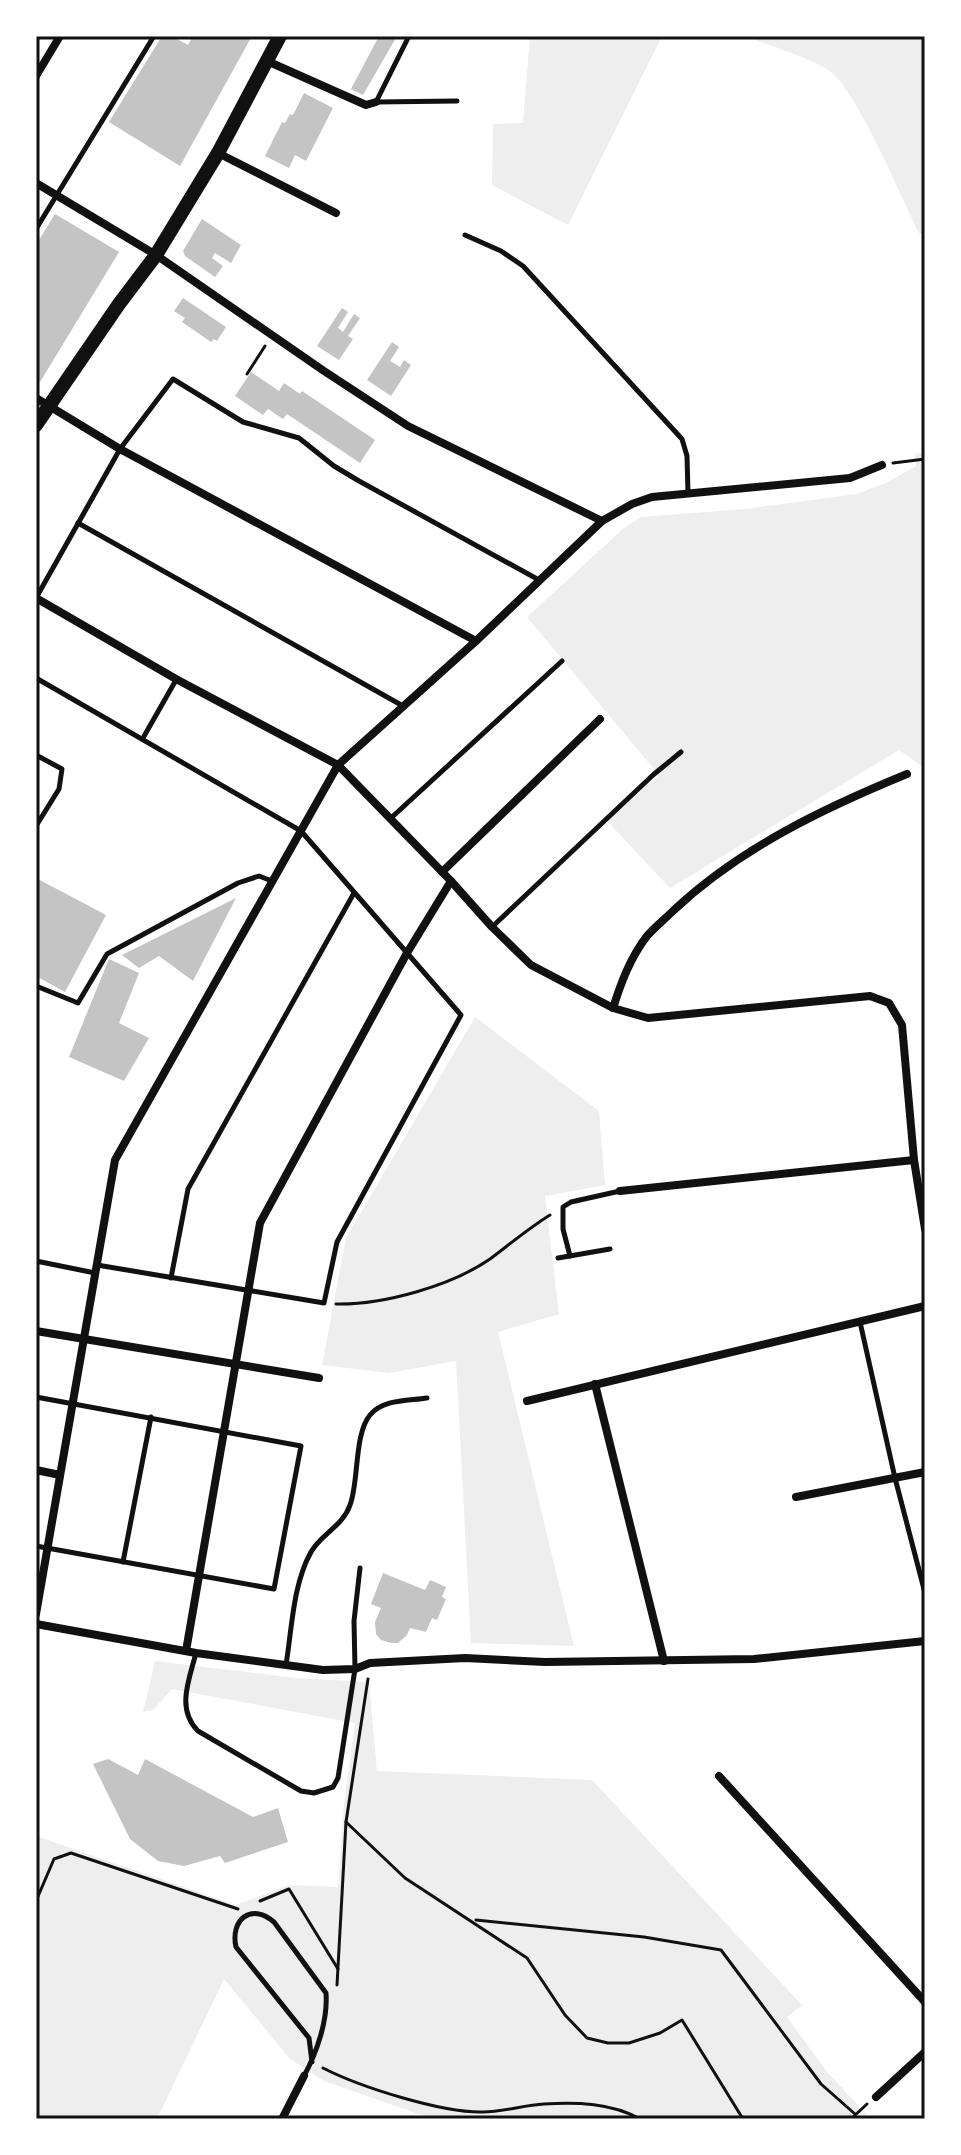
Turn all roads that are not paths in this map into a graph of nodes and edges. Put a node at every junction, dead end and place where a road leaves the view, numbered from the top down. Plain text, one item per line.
1 (60, 36) edge
2 (154, 36) edge
3 (280, 36) edge
4 (409, 36) edge
5 (267, 61) junction
6 (36, 76) edge
7 (457, 101) dead end
8 (376, 102) junction
9 (218, 153) junction
10 (36, 183) edge
11 (56, 194) junction
12 (336, 213) dead end
13 (36, 229) edge
14 (465, 235) dead end
15 (156, 255) junction
16 (42, 402) edge
17 (36, 425) edge
18 (120, 449) junction
19 (882, 465) road end
20 (688, 494) junction
21 (602, 521) junction
22 (78, 523) junction
23 (540, 580) junction
24 (36, 598) edge
25 (476, 641) junction
26 (562, 661) dead end
27 (36, 678) edge
28 (176, 679) junction
29 (404, 707) junction
30 (600, 719) dead end
31 (143, 738) junction
32 (681, 752) dead end
33 (36, 755) edge
34 (338, 765) junction
35 (907, 774) dead end
36 (391, 818) junction
37 (36, 826) edge
38 (301, 831) junction
39 (442, 872) junction
40 (272, 881) junction
41 (451, 881) junction
42 (354, 893) junction
43 (492, 927) junction
44 (407, 953) junction
45 (36, 986) edge
46 (613, 1008) junction
47 (914, 1160) junction
48 (620, 1191) joint
49 (925, 1229) edge
50 (610, 1249) dead end
51 (570, 1256) junction
52 (558, 1258) dead end
53 (36, 1261) edge
54 (96, 1269) junction
55 (171, 1278) junction
56 (247, 1291) junction
57 (925, 1306) edge
58 (860, 1321) junction
59 (36, 1331) edge
60 (85, 1338) junction
61 (234, 1365) junction
62 (319, 1378) dead end
63 (595, 1384) junction
64 (36, 1397) edge
65 (427, 1398) dead end
66 (527, 1401) dead end
67 (73, 1404) junction
68 (151, 1417) junction
69 (224, 1431) junction
70 (36, 1470) edge
71 (925, 1472) edge
72 (60, 1475) junction
73 (895, 1478) junction
74 (796, 1497) dead end
75 (36, 1546) edge
76 (47, 1548) junction
77 (123, 1562) junction
78 (360, 1568) dead end
79 (200, 1576) junction
80 (925, 1593) edge
81 (36, 1614) edge
82 (36, 1624) edge
83 (925, 1641) edge
84 (191, 1652) junction
85 (664, 1661) junction
86 (286, 1665) junction
87 (355, 1669) junction
88 (719, 1776) dead end
89 (925, 2002) edge
90 (925, 2052) edge
91 (312, 2062) junction
92 (304, 2076) joint
93 (876, 2097) road end
94 (282, 2119) edge

1 - 6 street
2 - 11 lane
3 - 5 main road
4 - 8 lane
5 - 8 street
5 - 9 main road
7 - 8 lane
9 - 12 street
9 - 15 main road
10 - 11 street
11 - 13 lane
11 - 15 street
14 - 20 lane
15 - 16 main road
15 - 21 street
16 - 17 main road
16 - 18 street
18 - 22 lane
18 - 23 lane
18 - 25 street
19 - 20 street
20 - 21 street
21 - 23 street
22 - 24 lane
22 - 29 lane
23 - 25 street
24 - 28 street
25 - 29 street
26 - 36 lane
27 - 31 lane
28 - 31 lane
28 - 34 street
29 - 34 street
30 - 39 street
31 - 38 lane
32 - 43 lane
33 - 37 lane
34 - 36 street
34 - 38 street
35 - 46 street
36 - 39 street
38 - 40 street
38 - 42 lane
39 - 41 street
40 - 45 lane
40 - 54 street
41 - 43 street
41 - 44 street
42 - 44 lane
42 - 55 lane
43 - 46 street
44 - 56 street
44 - 56 lane
46 - 47 street
47 - 48 street
47 - 49 street
48 - 51 lane
50 - 51 lane
51 - 52 lane
53 - 54 lane
54 - 55 lane
54 - 60 street
55 - 56 lane
56 - 61 street
57 - 58 street
58 - 63 street
58 - 73 lane
59 - 60 street
60 - 61 street
60 - 67 street
61 - 62 street
61 - 69 street
63 - 66 street
63 - 85 street
64 - 67 lane
65 - 86 lane
67 - 68 lane
67 - 72 street
68 - 69 lane
68 - 77 lane
69 - 79 street
69 - 79 lane
70 - 72 street
71 - 73 street
72 - 76 street
73 - 74 street
73 - 80 lane
75 - 76 lane
76 - 77 lane
76 - 81 street
77 - 79 lane
78 - 87 lane
79 - 84 street
82 - 84 street
83 - 85 street
84 - 86 street
84 - 87 lane
85 - 87 street
86 - 87 street
88 - 89 street
90 - 93 street
91 - 91 lane
91 - 92 lane
92 - 94 street

